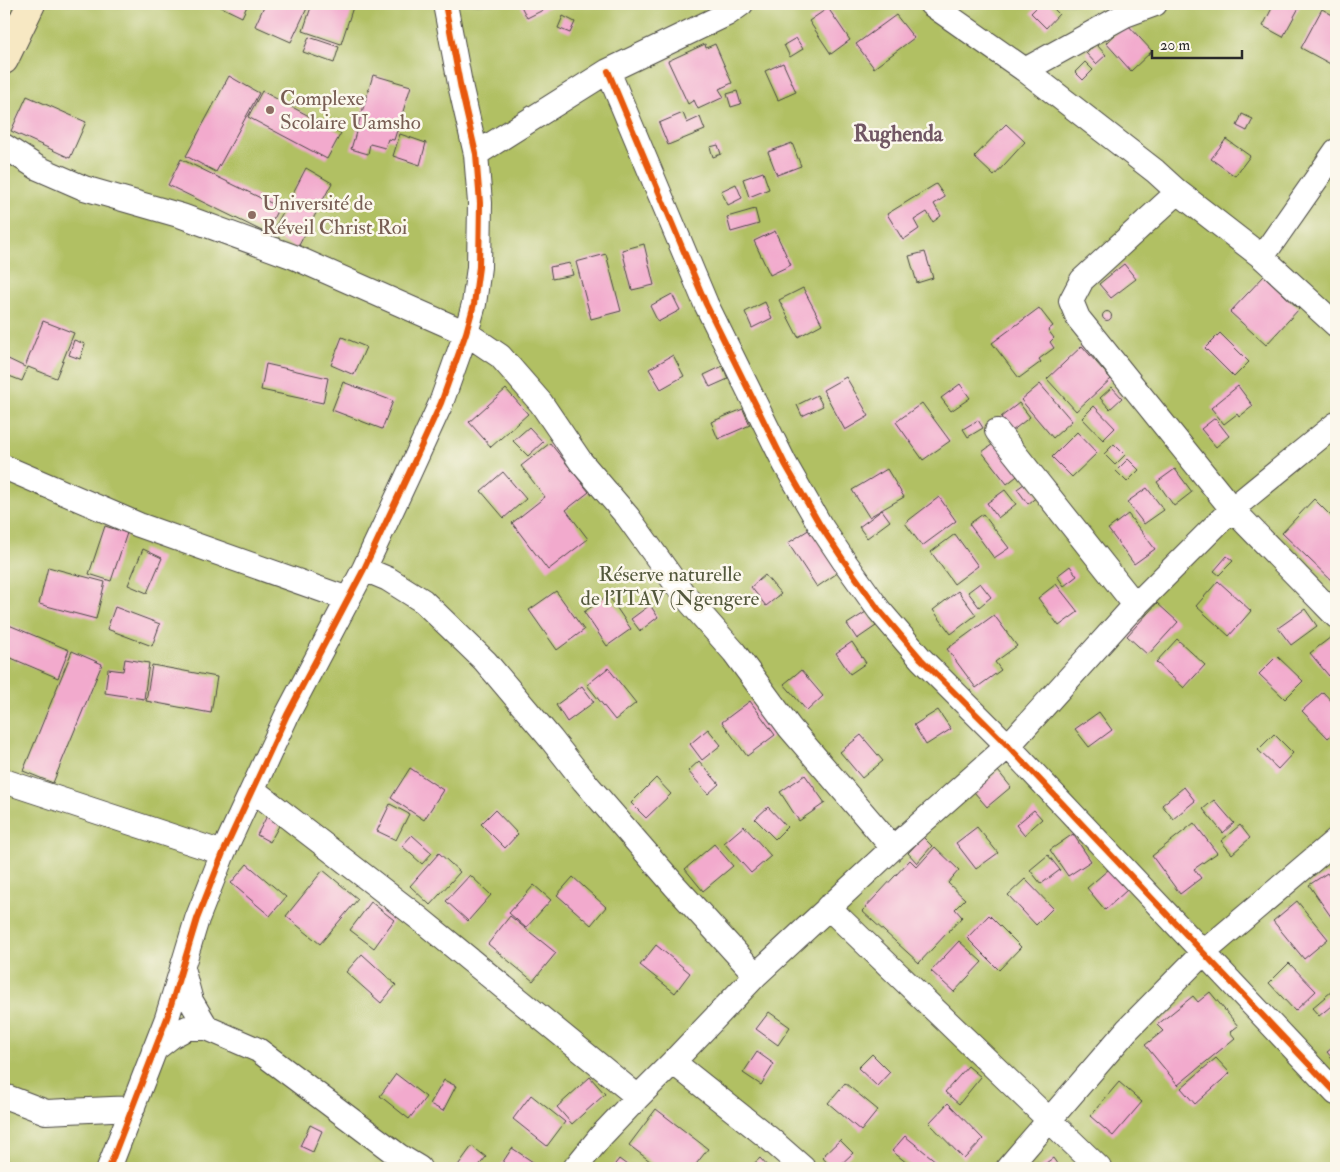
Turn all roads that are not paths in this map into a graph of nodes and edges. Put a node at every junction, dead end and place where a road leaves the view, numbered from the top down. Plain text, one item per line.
1 (31, 4) edge
2 (741, 4) edge
3 (931, 4) edge
4 (1155, 4) edge
5 (440, 5) edge
6 (4, 60) edge
7 (1025, 70) junction
8 (608, 71) junction
9 (4, 146) edge
10 (1336, 151) edge
11 (476, 154) junction
12 (1178, 192) junction
13 (1262, 257) junction
14 (1336, 325) edge
15 (466, 332) junction
16 (1336, 424) edge
17 (997, 431) dead end
18 (4, 467) edge
19 (1232, 509) junction
20 (364, 569) junction
21 (348, 599) junction
22 (1136, 606) junction
23 (1336, 616) edge
24 (1008, 746) junction
25 (4, 781) edge
26 (253, 790) junction
27 (1336, 840) edge
28 (893, 848) junction
29 (223, 853) junction
30 (828, 907) junction
31 (1204, 952) junction
32 (182, 968) junction
33 (756, 975) junction
34 (207, 1028) junction
35 (154, 1050) junction
36 (674, 1062) junction
37 (1336, 1093) edge
38 (4, 1096) edge
39 (638, 1097) junction
40 (133, 1108) junction
41 (1049, 1122) junction
42 (109, 1168) edge
43 (419, 1168) edge
44 (575, 1168) edge
45 (803, 1168) edge
46 (1008, 1168) edge
47 (1099, 1168) edge

1 - 6 main road
2 - 8 street
3 - 7 street
4 - 7 street
5 - 11 street
7 - 12 street
8 - 11 street
8 - 24 street
9 - 15 street
10 - 13 street
11 - 15 street
12 - 13 street
12 - 19 street
13 - 14 street
15 - 20 street
15 - 28 street
16 - 19 street
17 - 22 street
18 - 21 street
19 - 22 street
19 - 23 street
20 - 21 street
20 - 33 street
21 - 26 street
22 - 24 street
24 - 28 street
24 - 31 street
25 - 29 street
26 - 29 street
26 - 39 street
27 - 31 street
28 - 30 street
29 - 32 street
30 - 33 street
30 - 41 street
31 - 37 street
31 - 41 street
32 - 34 street
32 - 35 street
33 - 36 street
34 - 35 street
34 - 43 street
35 - 40 street
36 - 39 street
36 - 45 street
38 - 40 street
39 - 44 street
40 - 42 street
41 - 46 street
41 - 47 street

